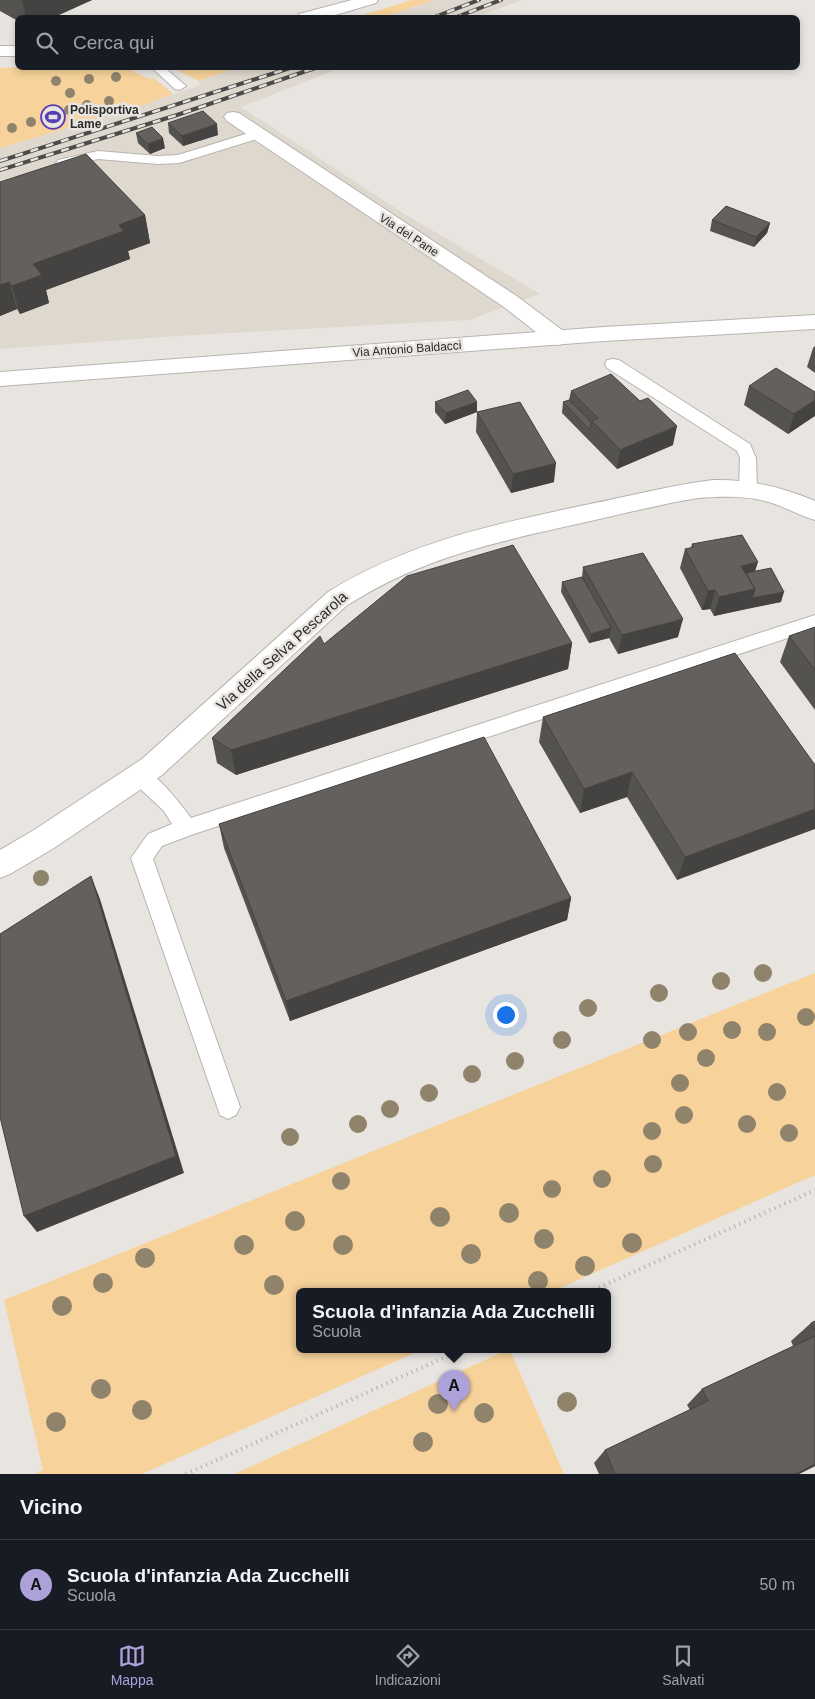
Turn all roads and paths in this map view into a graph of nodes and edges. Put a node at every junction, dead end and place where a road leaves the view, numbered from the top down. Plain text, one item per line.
1 (370, 0) edge
2 (316, 15) edge
3 (0, 51) edge
4 (15, 51) edge
5 (160, 70) edge
6 (180, 86) dead end
7 (233, 117) dead end
8 (258, 134) junction
9 (52, 166) edge
10 (815, 322) edge
11 (558, 338) junction
12 (613, 364) dead end
13 (0, 380) edge
14 (748, 490) junction
15 (815, 511) edge
16 (815, 622) edge
17 (140, 776) junction
18 (186, 828) junction
19 (0, 865) edge
20 (228, 1107) dead end
21 (815, 1190) edge
22 (598, 1288) edge
23 (454, 1353) edge
24 (186, 1474) edge

1 - 2 street
3 - 4 street
5 - 6 lane
7 - 8 street, Via del Pane
8 - 9 lane
8 - 11 street, Via del Pane
10 - 11 street, Via Antonio Baldacci
11 - 13 street, Via Antonio Baldacci
12 - 14 lane
14 - 15 street, Via della Selva Pescarola
14 - 17 street, Via della Selva Pescarola
16 - 18 lane
17 - 18 lane
17 - 19 street, Via della Selva Pescarola
18 - 20 lane
21 - 22 path
23 - 24 path

